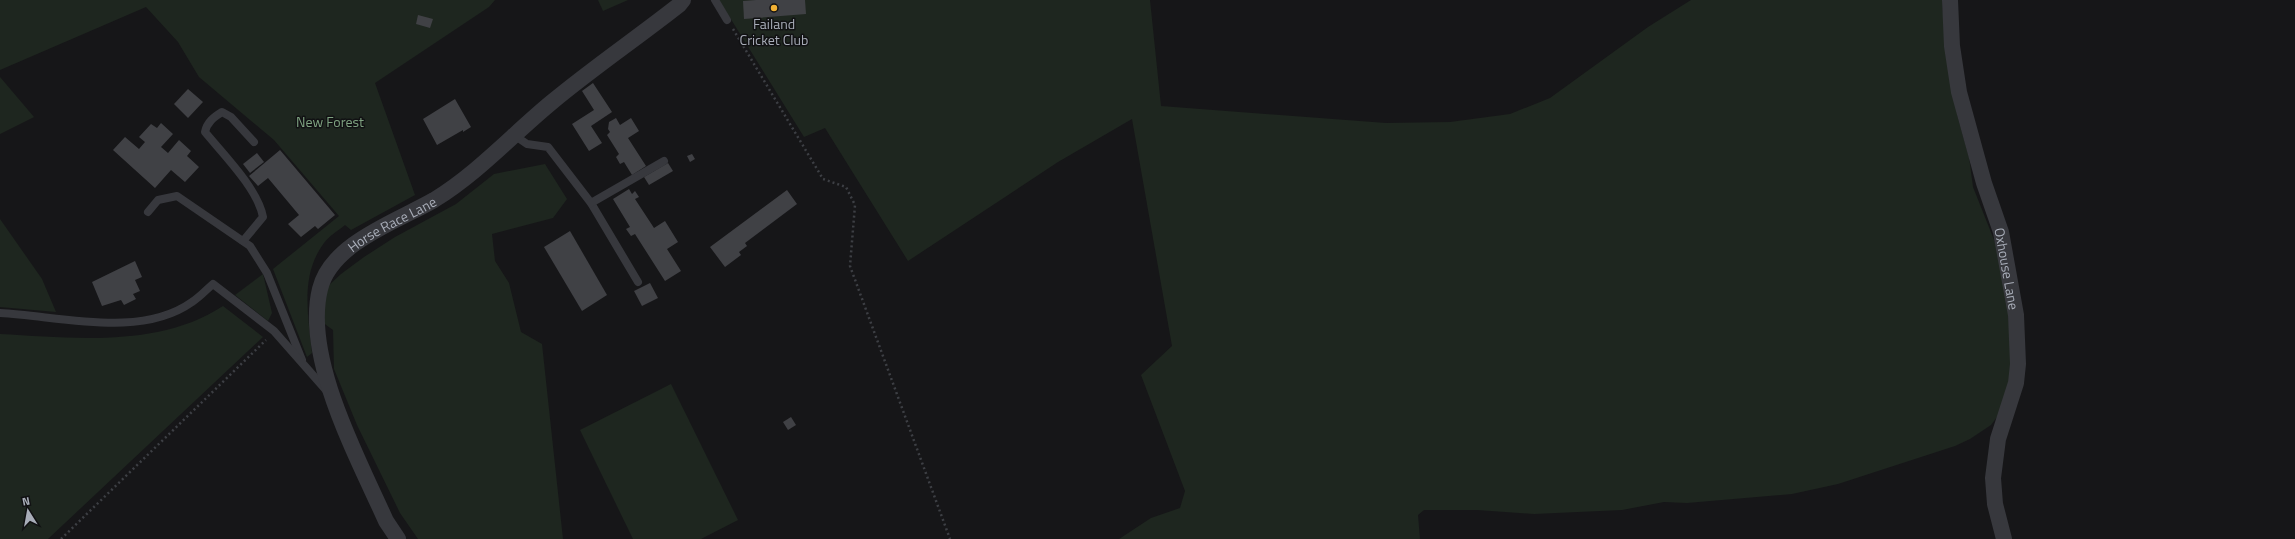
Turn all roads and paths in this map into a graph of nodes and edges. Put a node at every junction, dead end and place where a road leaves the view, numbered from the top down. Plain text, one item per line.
1 (683, 0) edge
2 (715, 0) edge
3 (1950, 0) edge
4 (727, 20) joint
5 (514, 135) junction
6 (254, 142) dead end
7 (664, 161) dead end
8 (591, 203) junction
9 (148, 212) dead end
10 (243, 241) junction
11 (638, 282) dead end
12 (0, 313) edge
13 (274, 331) junction
14 (305, 367) junction
15 (332, 396) junction
16 (61, 539) edge
17 (398, 539) edge
18 (950, 539) edge
19 (2004, 539) edge

1 - 5 street, Horse Race Lane
2 - 4 lane
3 - 19 street, Oxhouse Lane
4 - 18 path
5 - 8 lane
5 - 15 street, Horse Race Lane
6 - 10 lane
7 - 8 lane
8 - 11 lane
9 - 10 lane
10 - 14 lane
12 - 13 lane
13 - 14 lane
13 - 16 path
14 - 15 lane
15 - 17 street, Horse Race Lane

